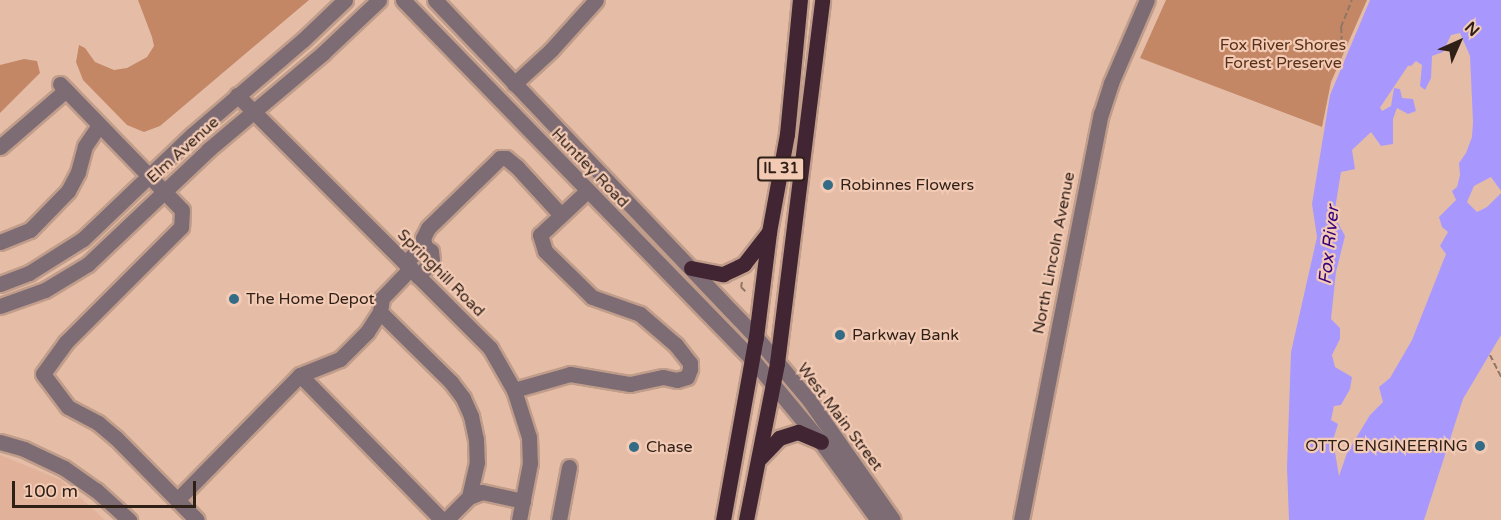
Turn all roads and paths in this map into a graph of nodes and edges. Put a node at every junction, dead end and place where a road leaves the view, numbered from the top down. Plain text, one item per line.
1 (345, 0) edge
2 (379, 0) edge
3 (403, 0) edge
4 (435, 0) edge
5 (596, 0) edge
6 (800, 0) edge
7 (822, 0) edge
8 (1147, 0) edge
9 (1352, 0) edge
10 (1342, 51) dead end
11 (514, 84) junction
12 (237, 95) junction
13 (254, 111) junction
14 (99, 125) junction
15 (0, 147) edge
16 (148, 175) junction
17 (164, 191) junction
18 (587, 191) junction
19 (561, 215) junction
20 (769, 232) junction
21 (0, 242) edge
22 (691, 268) junction
23 (411, 269) junction
24 (742, 282) dead end
25 (0, 284) edge
26 (747, 293) dead end
27 (0, 306) edge
28 (380, 312) junction
29 (756, 337) junction
30 (1490, 355) dead end
31 (752, 359) junction
32 (777, 363) junction
33 (300, 375) junction
34 (1501, 377) edge
35 (773, 382) junction
36 (514, 390) junction
37 (0, 442) edge
38 (821, 442) junction
39 (760, 458) junction
40 (569, 467) dead end
41 (469, 497) junction
42 (177, 500) junction
43 (523, 501) junction
44 (129, 520) edge
45 (197, 520) edge
46 (444, 520) edge
47 (519, 520) edge
48 (559, 520) edge
49 (723, 520) edge
50 (746, 520) edge
51 (879, 520) edge
52 (894, 520) edge
53 (1021, 520) edge

1 - 12 street, Elm Avenue
2 - 13 street, Elm Avenue
3 - 18 street, Huntley Road
4 - 11 street, Huntley Road
5 - 11 street
6 - 20 main road, IL 31
7 - 32 main road
8 - 53 street, North Lincoln Avenue
9 - 10 path
11 - 22 street, Huntley Road
12 - 13 street, Springhill Road
12 - 16 street, Elm Avenue
13 - 17 street, Elm Avenue
13 - 23 street, Springhill Road
14 - 15 street
14 - 16 street
14 - 21 street
16 - 17 street
16 - 25 street, Elm Avenue
17 - 27 street, Elm Avenue
17 - 42 street
18 - 19 street
18 - 31 street, Huntley Road
19 - 23 street
19 - 36 street
20 - 22 main road
20 - 29 main road, IL 31
22 - 29 street, Huntley Road
23 - 28 street
23 - 36 street, Springhill Road
24 - 26 path
28 - 33 street
28 - 41 street
29 - 31 main road, IL 31
29 - 32 street, West Main Street
30 - 34 path
31 - 35 street, West Main Street
31 - 49 main road, IL 31
32 - 35 main road
32 - 52 street, West Main Street
33 - 42 street
33 - 46 street
35 - 38 street, West Main Street
35 - 39 main road
36 - 43 street, Springhill Road
37 - 44 street
38 - 39 main road
38 - 51 street, West Main Street
39 - 50 main road
40 - 48 street
41 - 43 street
41 - 46 street
42 - 45 street
43 - 47 street, Springhill Road

